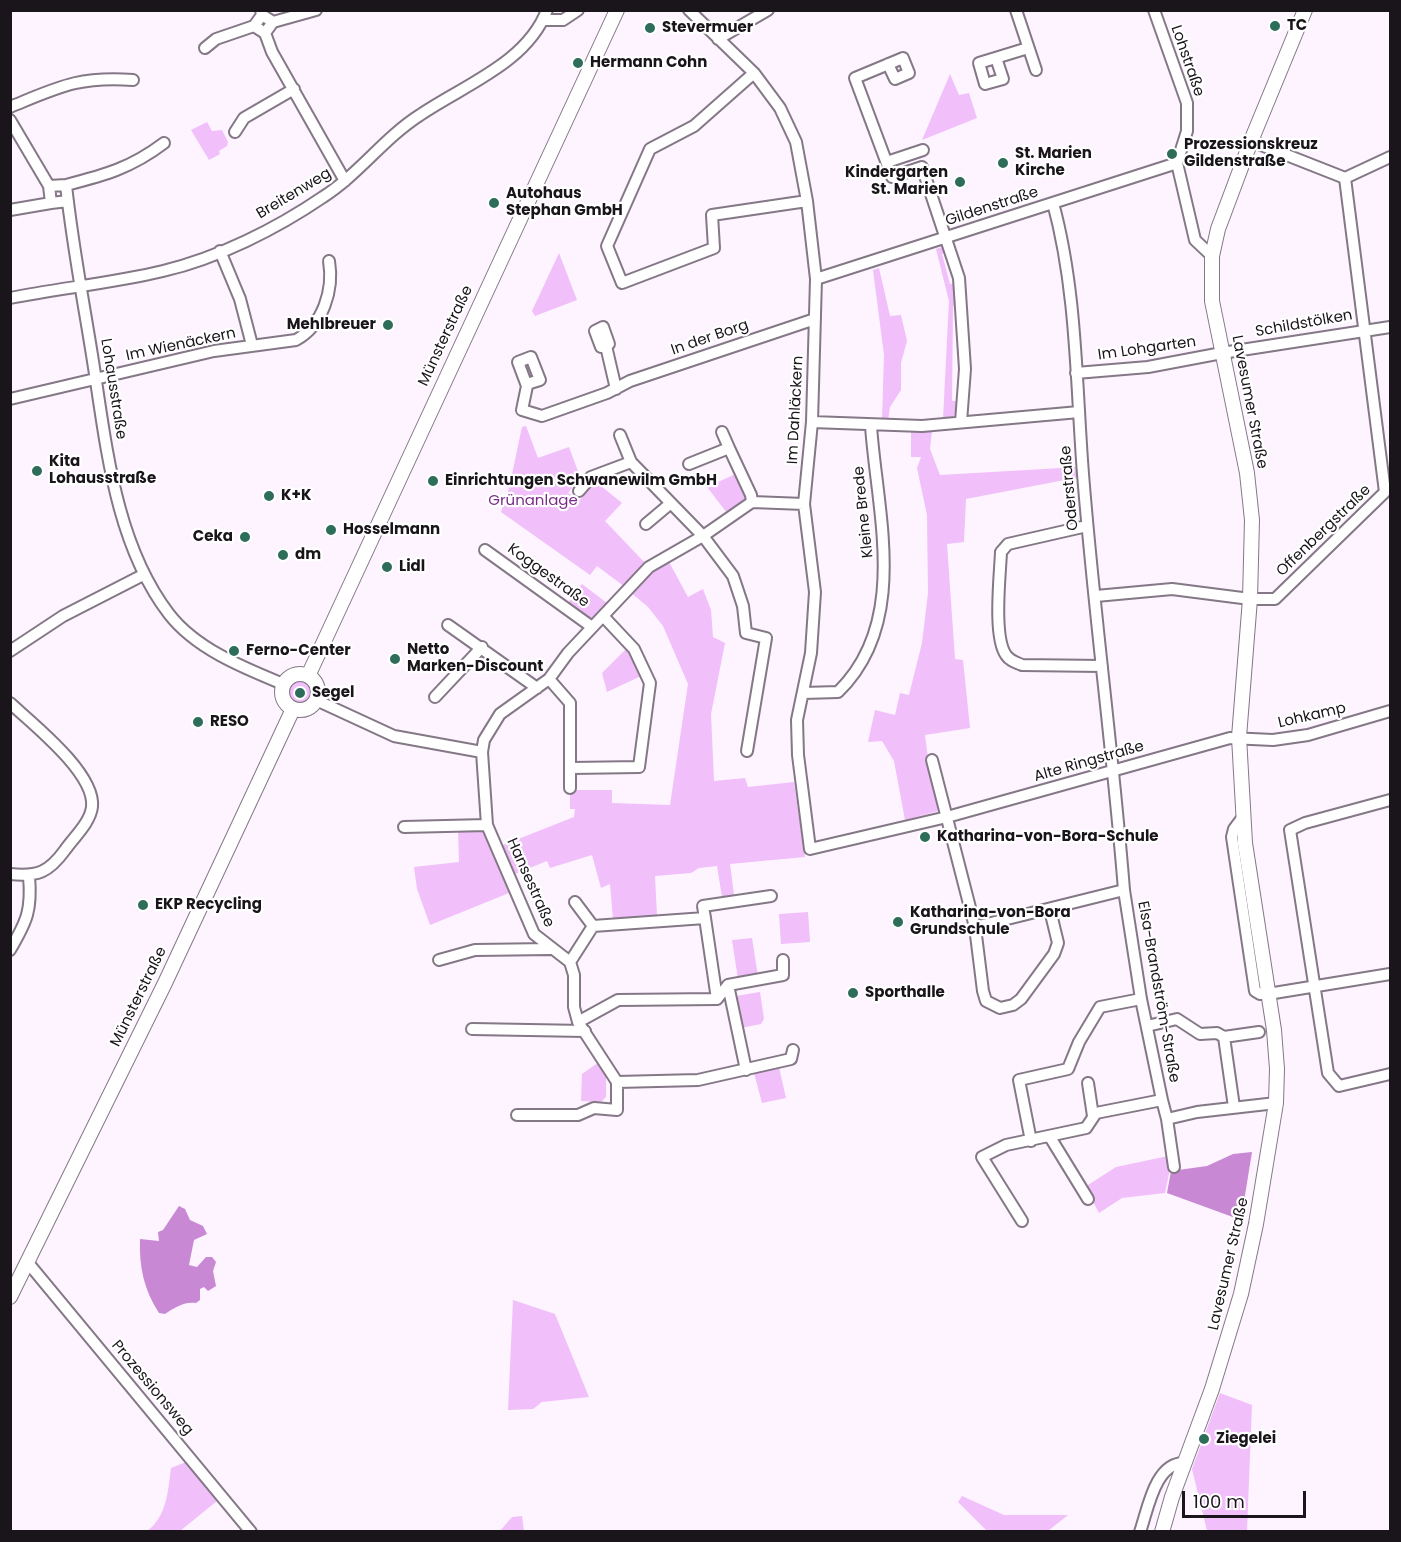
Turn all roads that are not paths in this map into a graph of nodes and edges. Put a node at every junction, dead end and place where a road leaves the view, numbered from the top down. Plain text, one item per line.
1 (315, 10) edge
2 (578, 10) edge
3 (617, 10) edge
4 (689, 10) edge
5 (768, 10) edge
6 (1016, 10) edge
7 (1154, 10) edge
8 (1305, 10) edge
9 (261, 13) edge
10 (545, 15) edge
11 (273, 22) junction
12 (254, 26) junction
13 (265, 33) junction
14 (718, 39) junction
15 (205, 48) dead end
16 (1028, 48) junction
17 (996, 58) dead end
18 (888, 64) dead end
19 (1036, 70) dead end
20 (754, 73) junction
21 (133, 80) dead end
22 (294, 89) junction
23 (10, 107) edge
24 (10, 120) edge
25 (235, 132) dead end
26 (1251, 141) junction
27 (164, 142) dead end
28 (1390, 157) edge
29 (887, 162) junction
30 (1177, 163) junction
31 (922, 167) junction
32 (1345, 178) junction
33 (345, 181) junction
34 (66, 185) junction
35 (49, 186) junction
36 (68, 201) junction
37 (807, 201) junction
38 (51, 203) junction
39 (1053, 203) junction
40 (10, 210) edge
41 (945, 238) junction
42 (220, 251) junction
43 (1212, 256) junction
44 (329, 261) dead end
45 (816, 279) junction
46 (80, 285) junction
47 (10, 298) edge
48 (815, 319) junction
49 (1390, 327) edge
50 (1364, 330) junction
51 (252, 345) junction
52 (606, 346) dead end
53 (1222, 353) junction
54 (1076, 373) junction
55 (96, 378) junction
56 (527, 384) dead end
57 (616, 389) junction
58 (10, 399) edge
59 (1079, 412) junction
60 (812, 422) junction
61 (961, 422) junction
62 (871, 426) junction
63 (722, 432) dead end
64 (620, 435) dead end
65 (729, 448) junction
66 (631, 462) junction
67 (689, 464) dead end
68 (579, 491) dead end
69 (1388, 492) edge
70 (752, 502) junction
71 (671, 503) junction
72 (804, 504) junction
73 (646, 524) dead end
74 (1088, 526) junction
75 (703, 536) junction
76 (485, 550) dead end
77 (143, 575) junction
78 (1096, 596) junction
79 (1250, 599) junction
80 (603, 616) junction
81 (448, 625) dead end
82 (592, 627) junction
83 (482, 647) junction
84 (10, 651) edge
85 (1102, 666) junction
86 (308, 676) junction
87 (549, 679) junction
88 (284, 684) junction
89 (537, 688) junction
90 (803, 693) junction
91 (435, 697) dead end
92 (316, 700) junction
93 (10, 703) edge
94 (293, 709) junction
95 (1390, 711) edge
96 (1239, 737) junction
97 (747, 751) dead end
98 (482, 752) junction
99 (932, 760) dead end
100 (572, 768) junction
101 (1114, 770) junction
102 (570, 788) dead end
103 (1390, 800) edge
104 (947, 817) junction
105 (488, 825) junction
106 (404, 827) dead end
107 (810, 849) joint
108 (10, 874) edge
109 (29, 876) junction
110 (1124, 890) junction
111 (771, 896) dead end
112 (575, 902) dead end
113 (1050, 910) junction
114 (705, 918) junction
115 (593, 926) junction
116 (975, 927) junction
117 (551, 949) junction
118 (10, 950) edge
119 (439, 960) dead end
120 (783, 960) dead end
121 (570, 962) junction
122 (1390, 974) edge
123 (728, 986) junction
124 (1315, 987) junction
125 (1268, 994) junction
126 (717, 999) junction
127 (1141, 999) junction
128 (1147, 1026) junction
129 (582, 1027) junction
130 (472, 1029) dead end
131 (1259, 1032) dead end
132 (1224, 1037) junction
133 (794, 1050) dead end
134 (746, 1070) junction
135 (1390, 1074) edge
136 (617, 1082) junction
137 (1088, 1083) dead end
138 (1162, 1100) junction
139 (1276, 1103) junction
140 (1234, 1107) junction
141 (516, 1115) dead end
142 (1093, 1116) junction
143 (1167, 1119) junction
144 (1050, 1137) junction
145 (1030, 1141) junction
146 (1174, 1167) dead end
147 (1088, 1199) dead end
148 (1022, 1221) dead end
149 (29, 1264) junction
150 (10, 1297) edge
151 (1184, 1463) junction
152 (251, 1532) edge
153 (1140, 1532) edge
154 (1162, 1532) edge

1 - 11 street
2 - 10 street, Breitenweg
3 - 86 street, Münsterstraße
4 - 14 street, Im Dahläckern
5 - 14 street
6 - 16 street
7 - 30 street, Lohstraße
8 - 26 street, Lavesumer Straße
9 - 11 street
9 - 12 street
10 - 33 street, Breitenweg
11 - 13 street
12 - 13 street
12 - 15 street
13 - 22 street
14 - 20 street, Im Dahläckern
16 - 17 street
16 - 19 street
18 - 29 street
20 - 37 street, Im Dahläckern
20 - 37 street
21 - 23 street
22 - 25 street
22 - 33 street
24 - 35 street
26 - 32 street
26 - 43 street, Lavesumer Straße
27 - 34 street
28 - 32 street
29 - 31 street
29 - 31 street
30 - 39 street, Gildenstraße
30 - 43 street
31 - 41 street
32 - 50 street
33 - 42 street, Breitenweg
34 - 35 street
34 - 36 street, Lohausstraße
35 - 38 street
36 - 38 street
36 - 46 street, Lohausstraße
37 - 45 street, Im Dahläckern
38 - 40 street
39 - 41 street, Gildenstraße
39 - 54 street, Oderstraße
41 - 45 street, Gildenstraße
41 - 61 street
42 - 46 street, Breitenweg
42 - 51 street, Im Wienäckern
43 - 53 street, Lavesumer Straße
44 - 51 street, Im Wienäckern
45 - 48 street, Im Dahläckern
46 - 47 street, Breitenweg
46 - 55 street, Lohausstraße
48 - 57 street, In der Borg
48 - 60 street, Im Dahläckern
49 - 50 street, Schildstölken
50 - 53 street, Schildstölken
50 - 69 street
51 - 55 street, Im Wienäckern
52 - 57 street
53 - 54 street, Im Lohgarten
53 - 79 street, Lavesumer Straße
54 - 59 street, Oderstraße
55 - 58 street, Im Wienäckern
55 - 77 street, Lohausstraße
56 - 57 street, In der Borg
59 - 61 street
59 - 74 street, Oderstraße
60 - 62 street
60 - 72 street, Im Dahläckern
61 - 62 street
62 - 90 street, Kleine Brede
63 - 65 street
64 - 66 street
65 - 67 street
65 - 70 street
66 - 68 street
66 - 71 street
69 - 79 street, Offenbergstraße
70 - 72 street
70 - 75 street, Koggestraße
71 - 73 street
71 - 75 street
72 - 90 street, Im Dahläckern
74 - 78 street, Oderstraße
74 - 85 street
75 - 80 street, Koggestraße
75 - 97 street
76 - 82 street, Koggestraße
77 - 84 street
77 - 88 street, Lohausstraße
78 - 79 street, Offenbergstraße
78 - 85 street, Oderstraße
79 - 96 street, Lavesumer Straße
80 - 82 street, Koggestraße
80 - 100 street
81 - 83 street
82 - 87 street, Koggestraße
83 - 89 street
83 - 91 street
85 - 101 street, Oderstraße
86 - 88 street
86 - 92 street
87 - 89 street, Koggestraße
87 - 100 street
88 - 94 street
89 - 98 street, Koggestraße
90 - 107 street, Im Dahläckern
92 - 94 street
92 - 98 street
93 - 109 street
94 - 149 street, Münsterstraße
95 - 96 street, Lohkamp
96 - 101 street, Alte Ringstraße
96 - 125 street, Lavesumer Straße
98 - 105 street, Hansestraße
99 - 104 street
100 - 102 street
101 - 104 street, Alte Ringstraße
101 - 110 street, Elsa-Brandström-Straße
103 - 124 street
104 - 107 street, Alte Ringstraße
104 - 116 street
105 - 106 street
105 - 117 street, Hansestraße
108 - 109 street
109 - 118 street
110 - 113 street
110 - 127 street, Elsa-Brandström-Straße
111 - 114 street
112 - 115 street
113 - 116 street
113 - 116 street
114 - 115 street
114 - 126 street
115 - 121 street
117 - 119 street, Hansestraße
117 - 121 street, Hansestraße
120 - 123 street
121 - 129 street
122 - 124 street
123 - 126 street
123 - 134 street
124 - 125 street
124 - 135 street
125 - 139 street, Lavesumer Straße
126 - 129 street
127 - 128 street, Elsa-Brandström-Straße
127 - 145 street
128 - 132 street
128 - 138 street, Elsa-Brandström-Straße
129 - 130 street
129 - 136 street
131 - 132 street
132 - 140 street
133 - 134 street
134 - 136 street
136 - 141 street
137 - 142 street
138 - 142 street
138 - 143 street, Elsa-Brandström-Straße
139 - 140 street
139 - 151 street, Lavesumer Straße
140 - 143 street
142 - 144 street
143 - 146 street, Elsa-Brandström-Straße
144 - 145 street
144 - 147 street
145 - 148 street
149 - 150 street, Münsterstraße
149 - 152 street, Prozessionsweg
151 - 153 street
151 - 154 street, Lavesumer Straße

